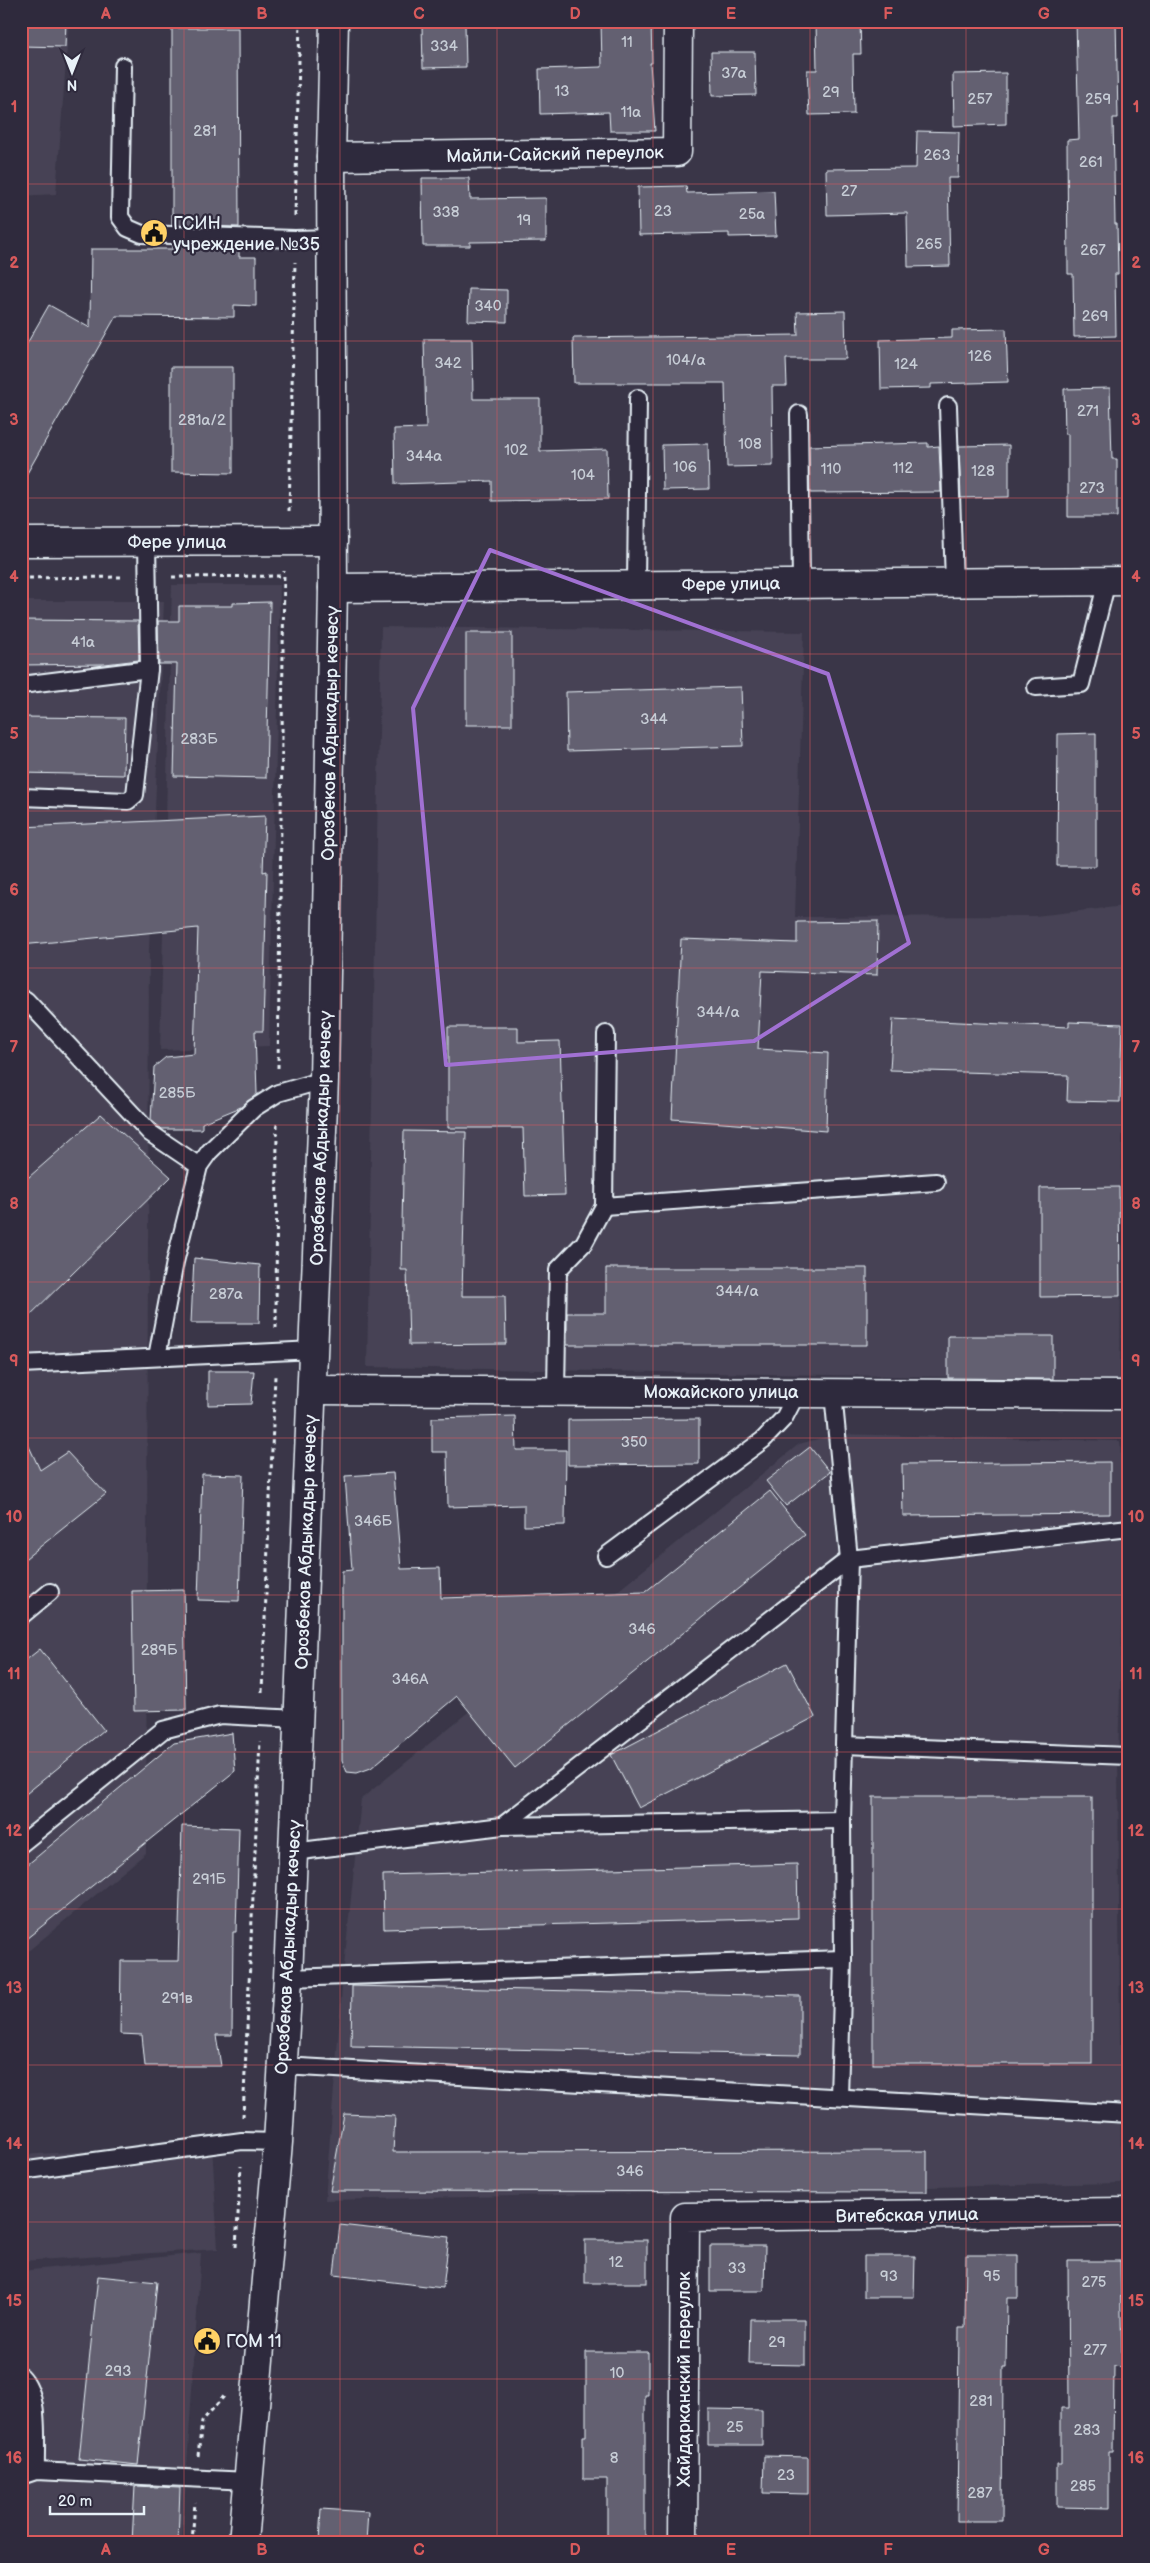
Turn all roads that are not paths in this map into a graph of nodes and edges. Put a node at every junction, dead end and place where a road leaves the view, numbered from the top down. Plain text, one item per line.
1 (334, 21) edge
2 (678, 21) edge
3 (123, 66) dead end
4 (331, 157) junction
5 (332, 238) junction
6 (638, 398) dead end
7 (948, 406) dead end
8 (799, 414) dead end
9 (146, 541) junction
10 (333, 541) junction
11 (21, 542) edge
12 (1118, 581) edge
13 (954, 582) junction
14 (801, 584) junction
15 (636, 585) junction
16 (333, 588) junction
17 (149, 670) junction
18 (21, 685) edge
19 (1036, 687) dead end
20 (21, 797) edge
21 (26, 1000) dead end
22 (606, 1034) dead end
23 (324, 1080) junction
24 (198, 1166) junction
25 (936, 1182) dead end
26 (604, 1206) junction
27 (314, 1350) junction
28 (157, 1357) junction
29 (21, 1364) edge
30 (313, 1390) junction
31 (556, 1391) junction
32 (797, 1393) junction
33 (833, 1393) junction
34 (1129, 1395) edge
35 (1129, 1528) edge
36 (606, 1556) dead end
37 (850, 1559) junction
38 (50, 1592) dead end
39 (21, 1616) edge
40 (299, 1720) junction
41 (844, 1745) junction
42 (1129, 1756) edge
43 (842, 1820) junction
44 (502, 1826) junction
45 (21, 1844) edge
46 (293, 1852) junction
47 (843, 1959) junction
48 (288, 1978) junction
49 (283, 2066) junction
50 (839, 2097) junction
51 (1129, 2114) edge
52 (278, 2142) junction
53 (21, 2171) edge
54 (1129, 2212) edge
55 (685, 2217) joint
56 (21, 2376) edge
57 (29, 2473) edge
58 (249, 2481) junction
59 (243, 2542) edge
60 (683, 2542) edge

1 - 4 street, Орозбеков Абдыкадыр көчөсү
2 - 4 street, Майли-Сайский переулок
3 - 5 lane
4 - 5 street, Орозбеков Абдыкадыр көчөсү
5 - 10 street, Орозбеков Абдыкадыр көчөсү
6 - 15 lane
7 - 13 lane
8 - 14 lane
9 - 10 street, Фере улица
9 - 11 street, Фере улица
9 - 17 lane
10 - 16 street, Орозбеков Абдыкадыр көчөсү
12 - 13 street, Фере улица
12 - 19 lane
13 - 14 street, Фере улица
14 - 15 street, Фере улица
15 - 16 street, Фере улица
16 - 23 street, Орозбеков Абдыкадыр көчөсү
17 - 18 lane
17 - 20 lane
21 - 24 lane
22 - 26 lane
23 - 24 lane
23 - 27 street, Орозбеков Абдыкадыр көчөсү
24 - 28 lane
25 - 26 lane
26 - 31 lane
27 - 28 lane
27 - 30 street, Орозбеков Абдыкадыр көчөсү
28 - 29 lane
30 - 31 street, Можайского улица
30 - 40 street, Орозбеков Абдыкадыр көчөсү
31 - 32 street, Можайского улица
32 - 33 street, Можайского улица
32 - 36 lane
33 - 34 street, Можайского улица
33 - 37 lane
35 - 37 lane
37 - 41 lane
37 - 44 lane
38 - 39 lane
40 - 45 lane
40 - 46 street, Орозбеков Абдыкадыр көчөсү
41 - 42 lane
41 - 43 lane
43 - 44 lane
43 - 47 lane
44 - 46 lane
46 - 48 street, Орозбеков Абдыкадыр көчөсү
47 - 48 lane
47 - 50 lane
48 - 49 street, Орозбеков Абдыкадыр көчөсү
49 - 50 lane
49 - 52 street, Орозбеков Абдыкадыр көчөсү
50 - 51 lane
52 - 53 lane
52 - 58 street, Орозбеков Абдыкадыр көчөсү
54 - 55 street, Витебская улица
55 - 60 street, Хайдарканский переулок
56 - 57 lane
57 - 58 lane
58 - 59 street, Орозбеков Абдыкадыр көчөсү

